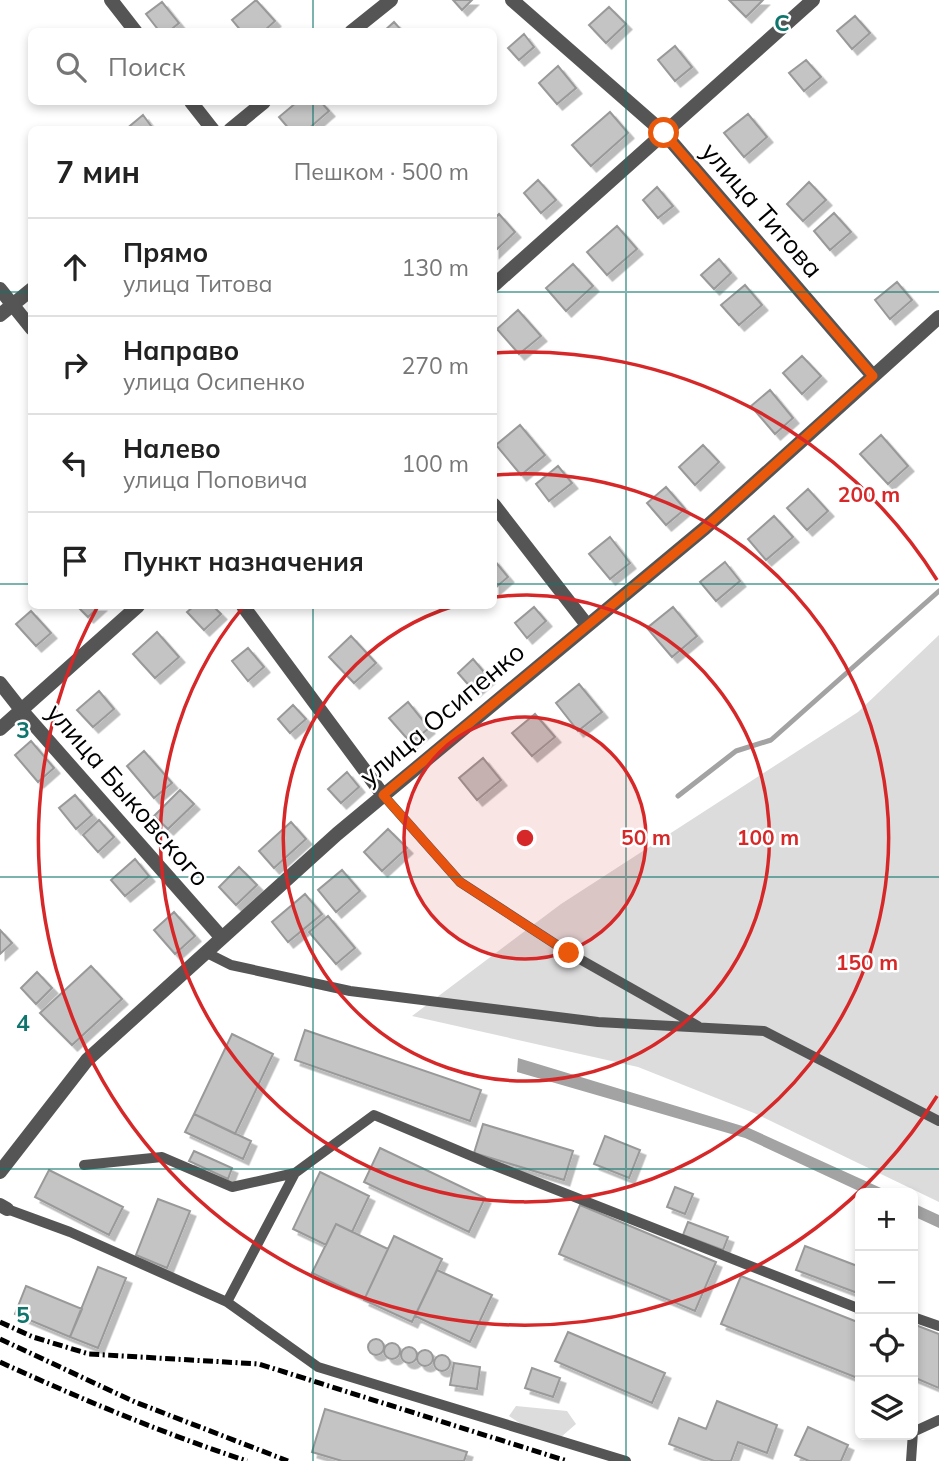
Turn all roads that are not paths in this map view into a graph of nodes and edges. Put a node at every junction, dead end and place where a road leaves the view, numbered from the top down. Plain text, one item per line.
1 (111, 0) edge
2 (391, 0) edge
3 (512, 0) edge
4 (813, 0) edge
5 (133, 28) edge
6 (356, 28) edge
7 (193, 105) edge
8 (260, 105) edge
9 (211, 126) edge
10 (235, 126) edge
11 (664, 133) junction
12 (497, 282) edge
13 (0, 289) edge
14 (28, 292) edge
15 (12, 304) junction
16 (0, 315) edge
17 (939, 317) edge
18 (28, 324) edge
19 (873, 376) junction
20 (497, 509) edge
21 (135, 609) edge
22 (245, 609) edge
23 (587, 625) junction
24 (0, 683) edge
25 (22, 711) junction
26 (0, 729) edge
27 (383, 795) junction
28 (222, 938) junction
29 (206, 953) junction
30 (701, 1028) junction
31 (939, 1121) edge
32 (84, 1165) dead end
33 (0, 1172) edge
34 (295, 1173) junction
35 (3, 1207) edge
36 (227, 1302) junction
37 (855, 1307) edge
38 (918, 1319) edge
39 (939, 1326) edge
40 (939, 1420) edge
41 (626, 1461) edge
42 (911, 1461) edge

1 - 5 street
2 - 6 street
3 - 11 street, улица Титова
4 - 11 street
7 - 9 street
8 - 10 street
11 - 12 street
11 - 19 street, улица Титова
13 - 15 street
14 - 15 street
15 - 16 street
15 - 18 street
17 - 19 street, улица Осипенко
19 - 23 street, улица Осипенко
20 - 23 street
21 - 25 street
22 - 27 street
23 - 27 street, улица Осипенко
24 - 25 street, улица Быковского
25 - 26 street
25 - 28 street, улица Быковского
27 - 28 street, улица Осипенко
27 - 30 lane
28 - 29 street, улица Осипенко
29 - 30 lane
29 - 33 street, улица Осипенко
30 - 31 lane
32 - 34 lane
34 - 36 lane
34 - 37 lane
35 - 36 lane
36 - 41 lane
38 - 39 lane
40 - 42 lane

